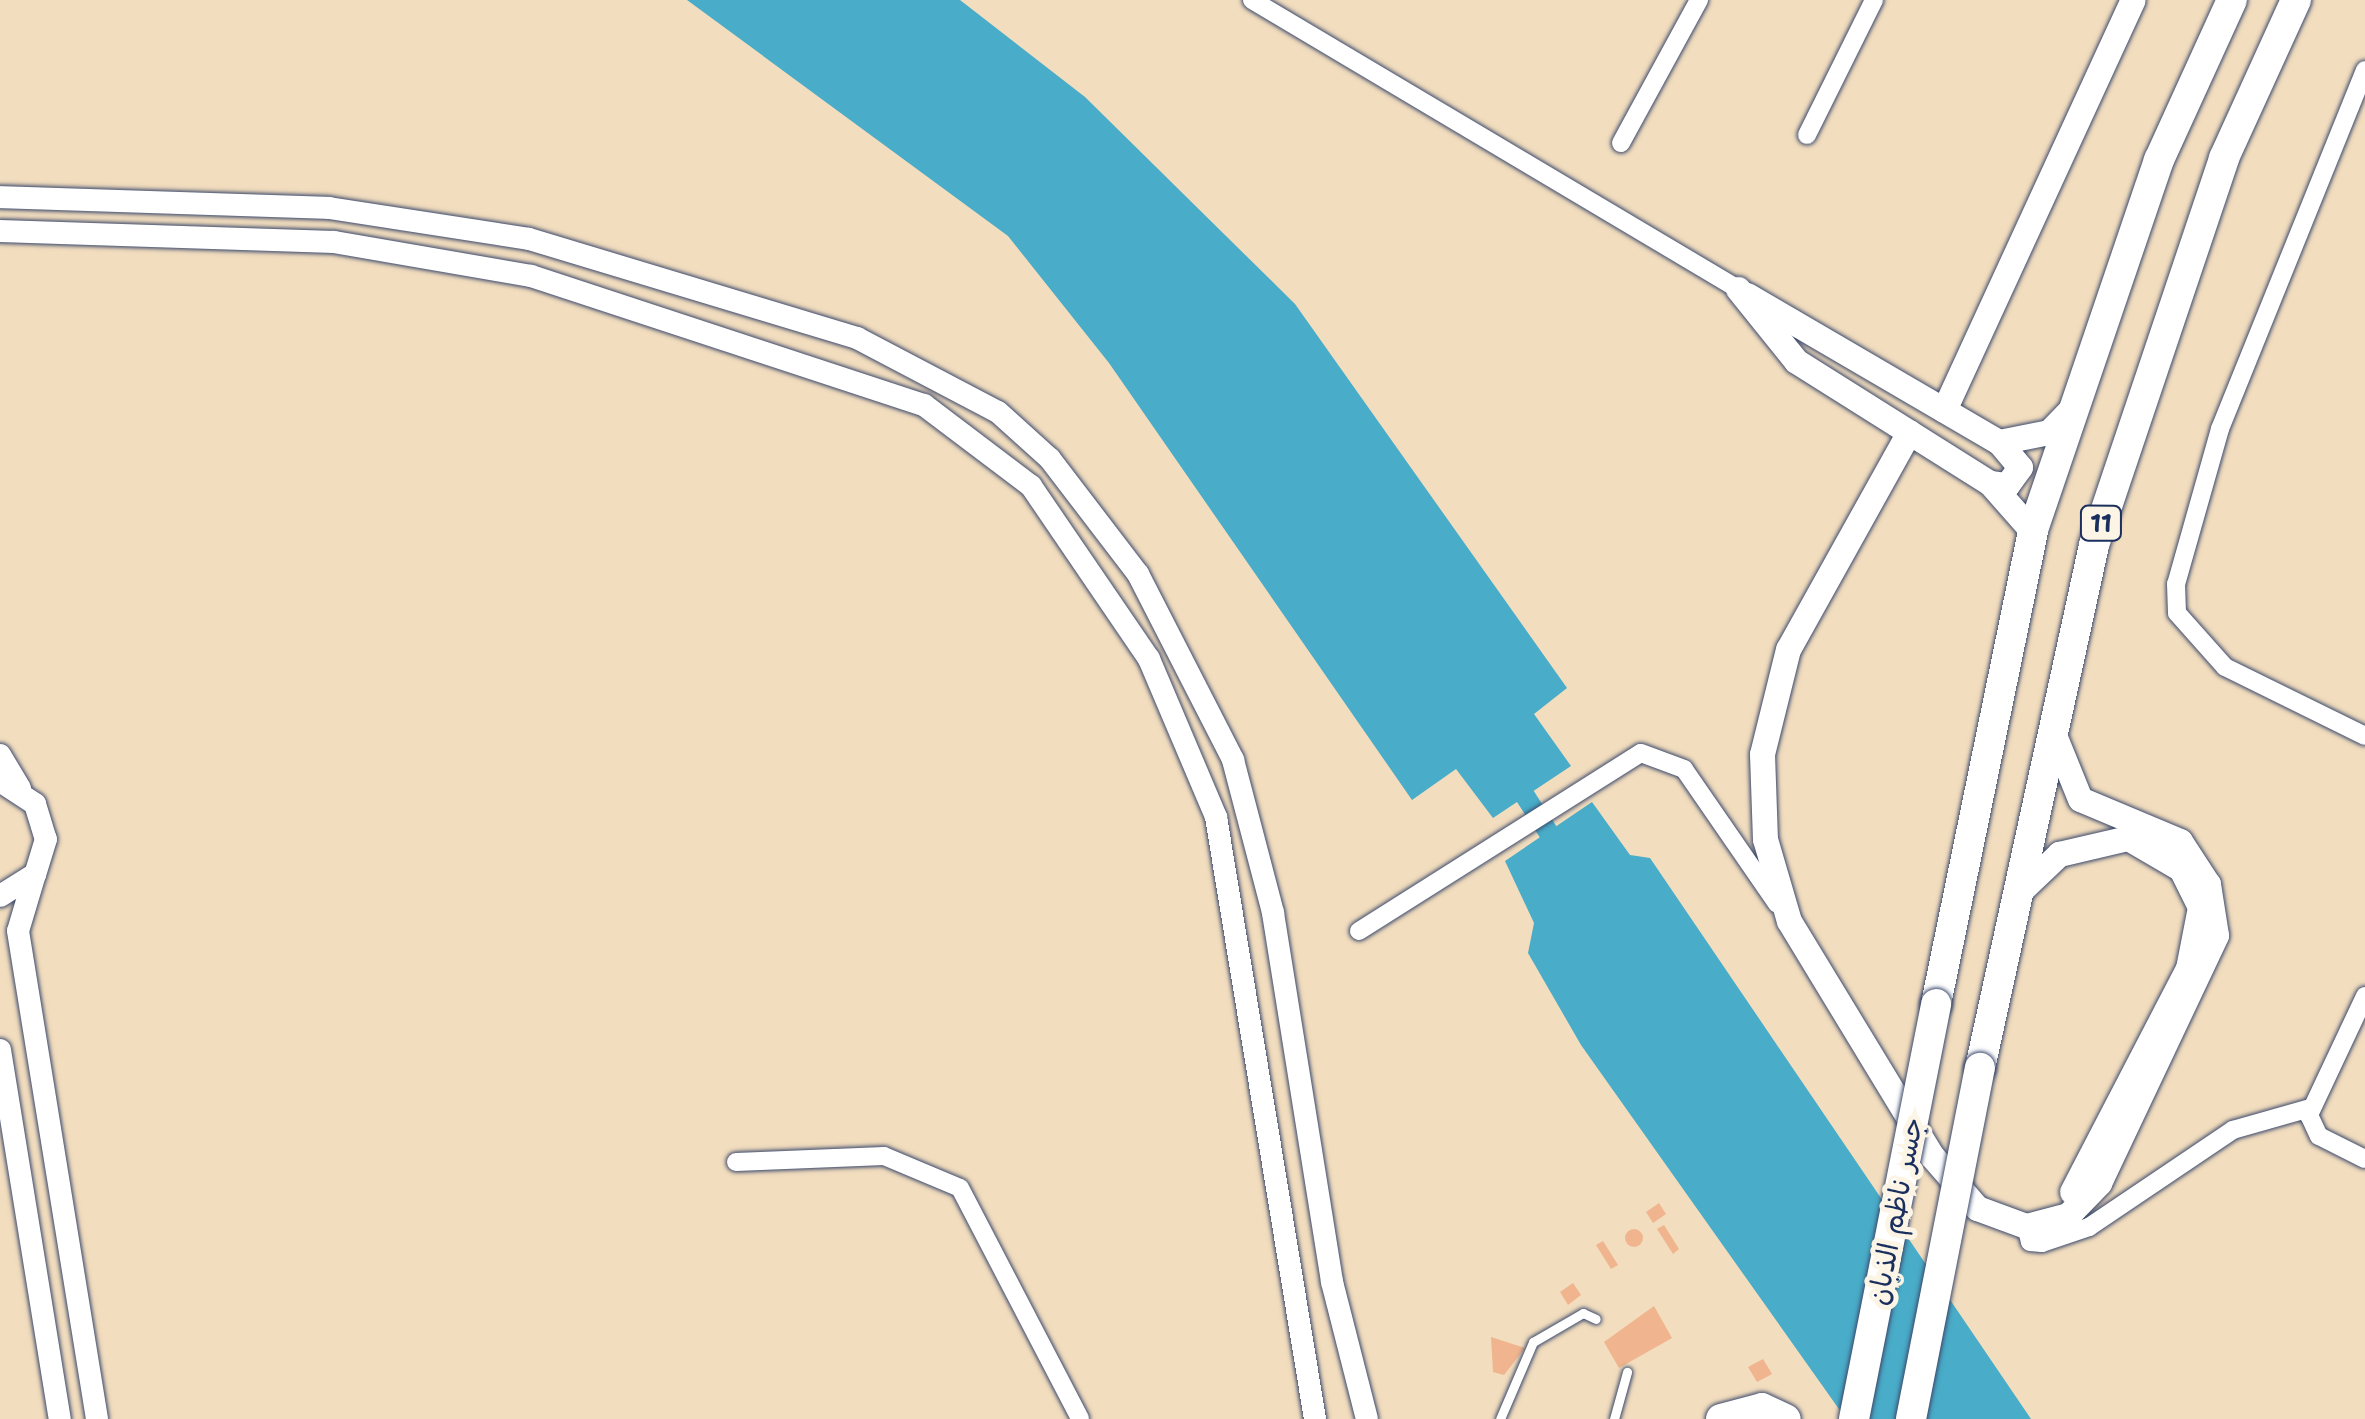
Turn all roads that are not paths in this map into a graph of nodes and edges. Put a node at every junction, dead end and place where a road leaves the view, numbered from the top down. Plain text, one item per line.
1 (1252, 0) edge
2 (1700, 0) edge
3 (1874, 0) edge
4 (2133, 0) edge
5 (2232, 0) edge
6 (2296, 0) edge
7 (2365, 70) edge
8 (1807, 135) dead end
9 (1621, 143) dead end
10 (0, 197) edge
11 (236, 200) junction
12 (0, 232) edge
13 (234, 235) junction
14 (1738, 289) junction
15 (1944, 410) junction
16 (2070, 410) junction
17 (1909, 432) junction
18 (1999, 442) junction
19 (1990, 482) junction
20 (2033, 532) junction
21 (2054, 730) junction
22 (2365, 736) edge
23 (0, 755) edge
24 (11, 786) edge
25 (34, 874) junction
26 (0, 896) edge
27 (2013, 902) junction
28 (1788, 921) junction
29 (1359, 931) dead end
30 (2365, 996) edge
31 (0, 1050) edge
32 (2310, 1108) junction
33 (2365, 1159) edge
34 (736, 1162) dead end
35 (2034, 1224) junction
36 (1596, 1318) dead end
37 (1628, 1372) dead end
38 (60, 1419) edge
39 (97, 1419) edge
40 (1080, 1419) edge
41 (1315, 1419) edge
42 (1367, 1419) edge
43 (1500, 1419) edge
44 (1614, 1419) edge
45 (1722, 1419) edge
46 (1786, 1419) edge
47 (1854, 1419) edge
48 (1911, 1419) edge

1 - 14 street
2 - 9 street
3 - 8 street
4 - 15 main road
5 - 16 highway, 11
6 - 21 highway, 11
7 - 22 street
10 - 11 street
11 - 13 street
11 - 42 street
12 - 13 street
13 - 41 street
14 - 15 main road
14 - 17 main road
15 - 18 main road
16 - 18 main road
16 - 20 highway, 11
17 - 19 main road
17 - 28 main road
18 - 19 main road
19 - 20 main road
20 - 47 highway, جسر ناظم الذبان / 11, bridge
21 - 27 highway, 11
21 - 35 main road
23 - 24 street
24 - 25 street
25 - 26 street
25 - 39 street
27 - 35 main road
27 - 48 highway, جسر ناظم الذبان / 11, bridge
28 - 29 street
28 - 35 main road
30 - 32 street
31 - 38 street
32 - 33 street
32 - 35 street
34 - 40 street
36 - 43 lane
37 - 44 lane
45 - 46 highway

